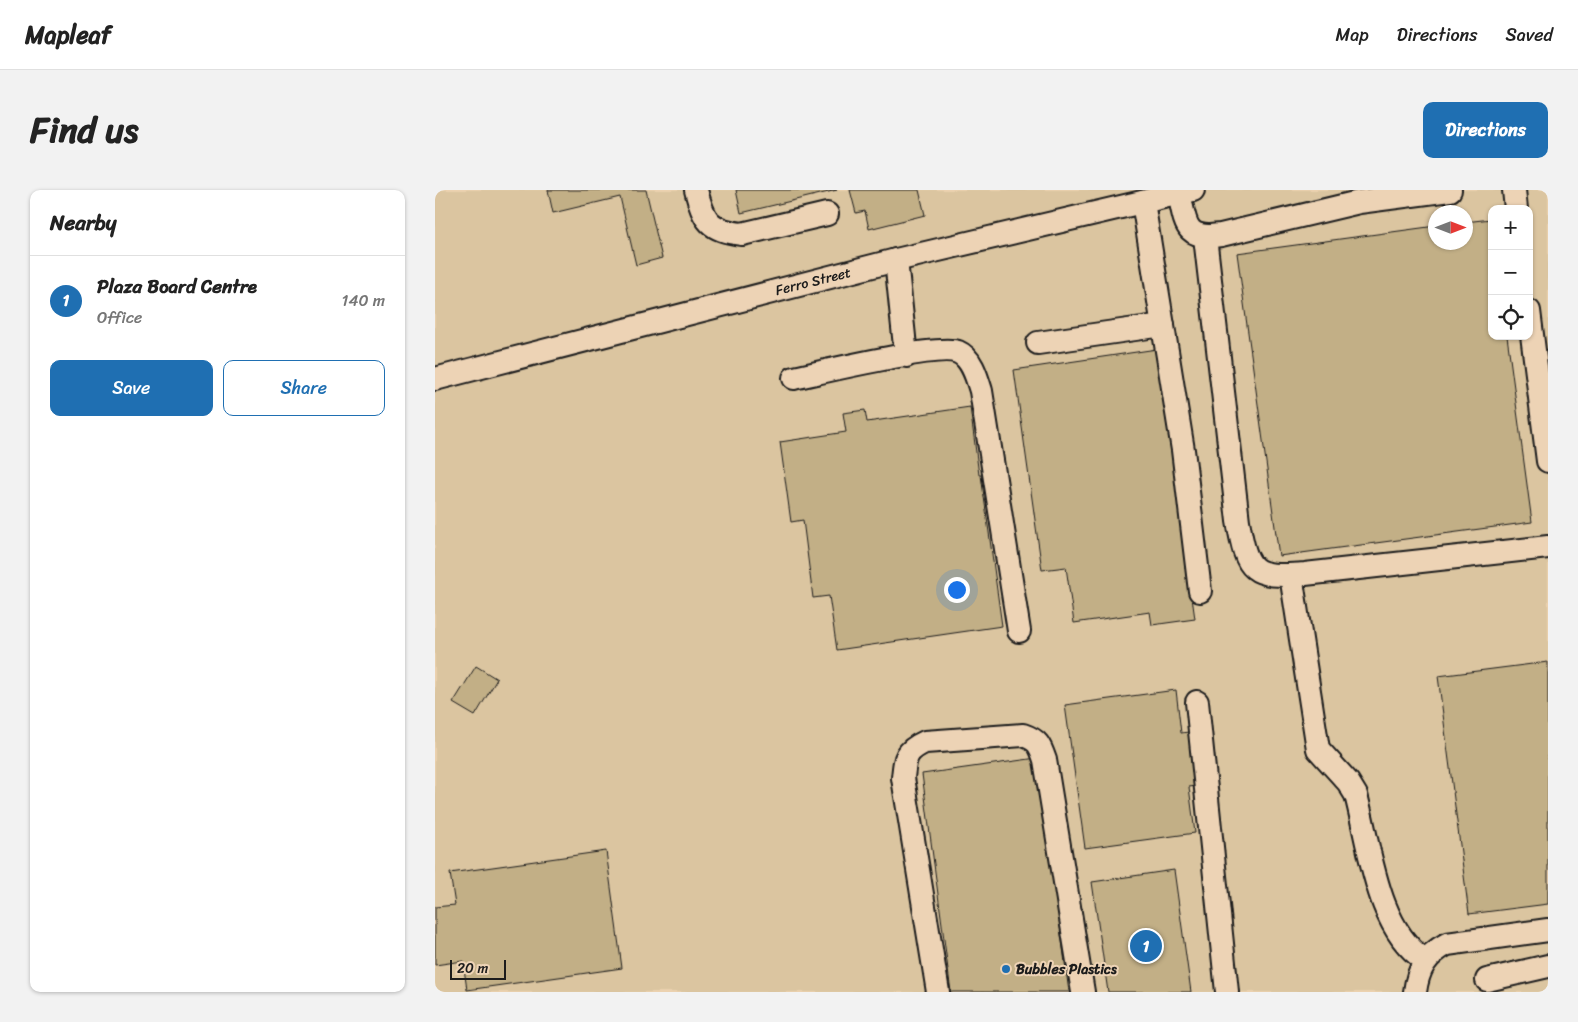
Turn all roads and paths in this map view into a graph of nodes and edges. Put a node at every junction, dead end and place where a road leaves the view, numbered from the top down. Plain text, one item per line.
1 (696, 190) edge
2 (1450, 190) edge
3 (1514, 190) edge
4 (1186, 192) edge
5 (1143, 202) junction
6 (1516, 205) edge
7 (827, 214) dead end
8 (1205, 237) junction
9 (896, 260) junction
10 (1163, 325) junction
11 (1533, 340) edge
12 (1038, 343) dead end
13 (906, 356) junction
14 (435, 378) edge
15 (794, 378) dead end
16 (1548, 461) edge
17 (1548, 547) edge
18 (1291, 575) junction
19 (1200, 591) dead end
20 (1019, 631) dead end
21 (1197, 702) dead end
22 (1548, 930) edge
23 (1425, 960) junction
24 (1548, 966) edge
25 (1487, 980) dead end
26 (938, 992) edge
27 (1083, 992) edge
28 (1227, 992) edge
29 (1415, 992) edge

1 - 7 street
2 - 8 street
3 - 6 street
4 - 5 street, Ferro Street
4 - 8 street
5 - 9 street, Ferro Street
5 - 10 street
8 - 18 street
9 - 13 street
9 - 14 street, Ferro Street
10 - 12 street
10 - 19 street
11 - 16 street
13 - 15 street
13 - 20 street
17 - 18 street
18 - 23 street
21 - 28 street
22 - 23 street
23 - 29 street
24 - 25 street
26 - 27 street

